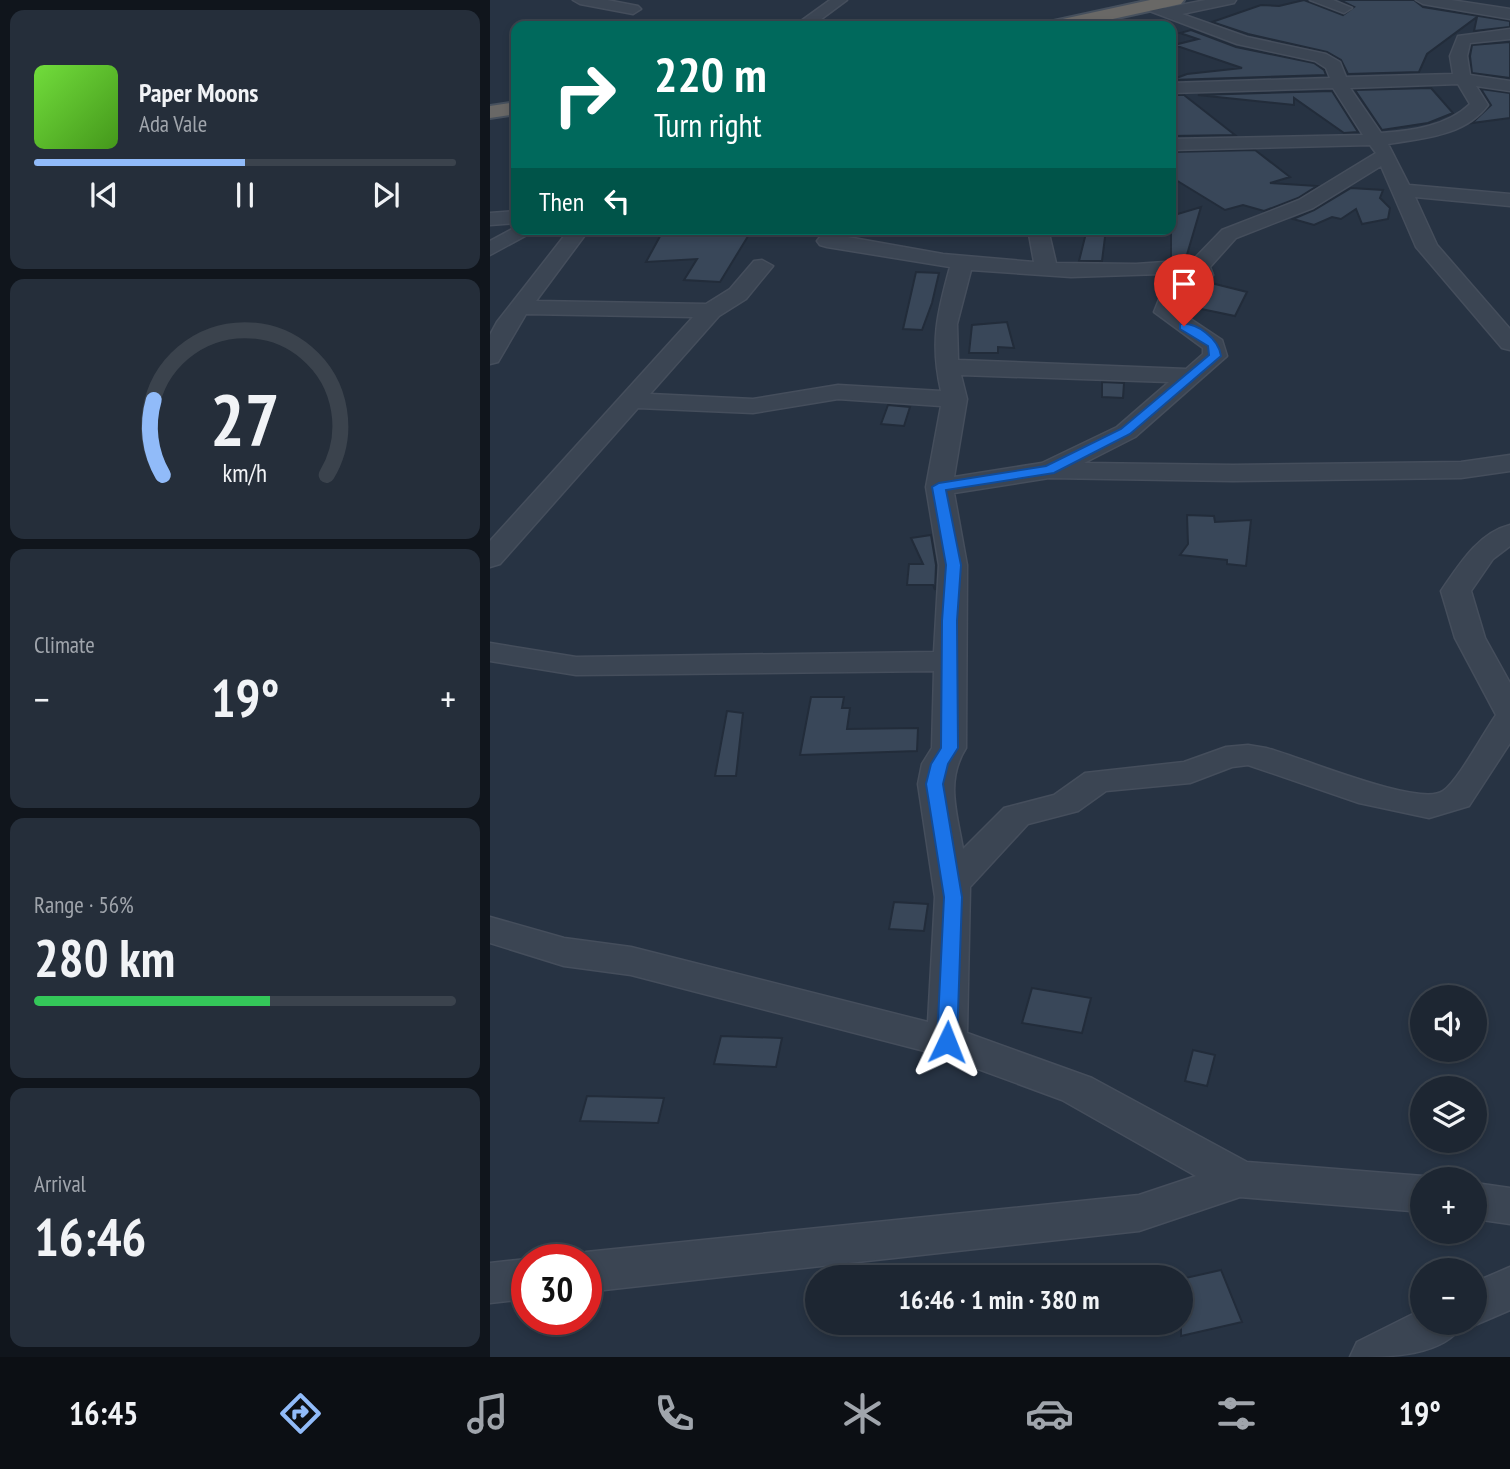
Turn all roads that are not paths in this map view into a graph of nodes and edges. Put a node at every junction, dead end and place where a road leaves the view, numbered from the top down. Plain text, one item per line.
1 (580, 0) edge
2 (840, 0) edge
3 (1229, 0) edge
4 (1317, 0) edge
5 (1423, 0) edge
6 (631, 5) edge
7 (1172, 6) edge
8 (1344, 8) dead end
9 (1510, 14) edge
10 (639, 21) edge
11 (809, 21) edge
12 (1080, 21) edge
13 (1510, 34) edge
14 (1461, 79) junction
15 (1340, 81) junction
16 (1510, 86) edge
17 (1176, 88) edge
18 (511, 109) edge
19 (490, 112) edge
20 (1176, 145) edge
21 (1380, 148) junction
22 (1403, 190) junction
23 (1510, 200) edge
24 (511, 217) edge
25 (490, 219) edge
26 (517, 235) edge
27 (575, 235) edge
28 (1039, 235) edge
29 (827, 240) dead end
30 (490, 249) edge
31 (962, 262) junction
32 (761, 266) dead end
33 (1199, 267) junction
34 (1046, 268) junction
35 (520, 307) junction
36 (711, 311) junction
37 (1510, 343) edge
38 (490, 357) edge
39 (947, 367) junction
40 (1192, 376) junction
41 (955, 399) junction
42 (630, 400) junction
43 (1510, 463) edge
44 (1049, 470) junction
45 (939, 487) junction
46 (1510, 533) edge
47 (490, 558) edge
48 (490, 652) edge
49 (950, 661) junction
50 (1510, 712) edge
51 (1510, 718) edge
52 (951, 884) junction
53 (490, 930) edge
54 (947, 1042) junction
55 (1240, 1179) junction
56 (1410, 1193) edge
57 (1487, 1203) edge
58 (1510, 1206) edge
59 (602, 1270) edge
60 (511, 1281) edge
61 (490, 1283) edge
62 (1510, 1287) edge
63 (1487, 1299) edge
64 (1417, 1335) edge
65 (1374, 1357) edge

1 - 6 street
2 - 11 street
3 - 7 street
4 - 8 street
5 - 9 street
6 - 10 street
7 - 12 highway
7 - 15 street
13 - 14 street
14 - 15 street
14 - 16 street
14 - 21 street
15 - 17 street
15 - 21 street
18 - 19 highway
20 - 21 street
21 - 22 street
21 - 33 street
22 - 23 street
22 - 37 street
24 - 25 street
26 - 30 street
27 - 35 street
28 - 34 street
29 - 31 street
31 - 34 street
31 - 39 street
32 - 36 street
33 - 34 street
33 - 40 street
35 - 36 street
35 - 38 street
36 - 42 street
39 - 40 street
39 - 41 street
40 - 44 street
41 - 42 street
41 - 45 street
42 - 47 street
43 - 44 street
44 - 45 street
45 - 49 street
46 - 50 street
48 - 49 street
49 - 52 street
51 - 52 street
52 - 54 street
53 - 54 street
54 - 55 street
55 - 56 street
55 - 59 street
57 - 58 street
60 - 61 street
62 - 63 street
64 - 65 street

